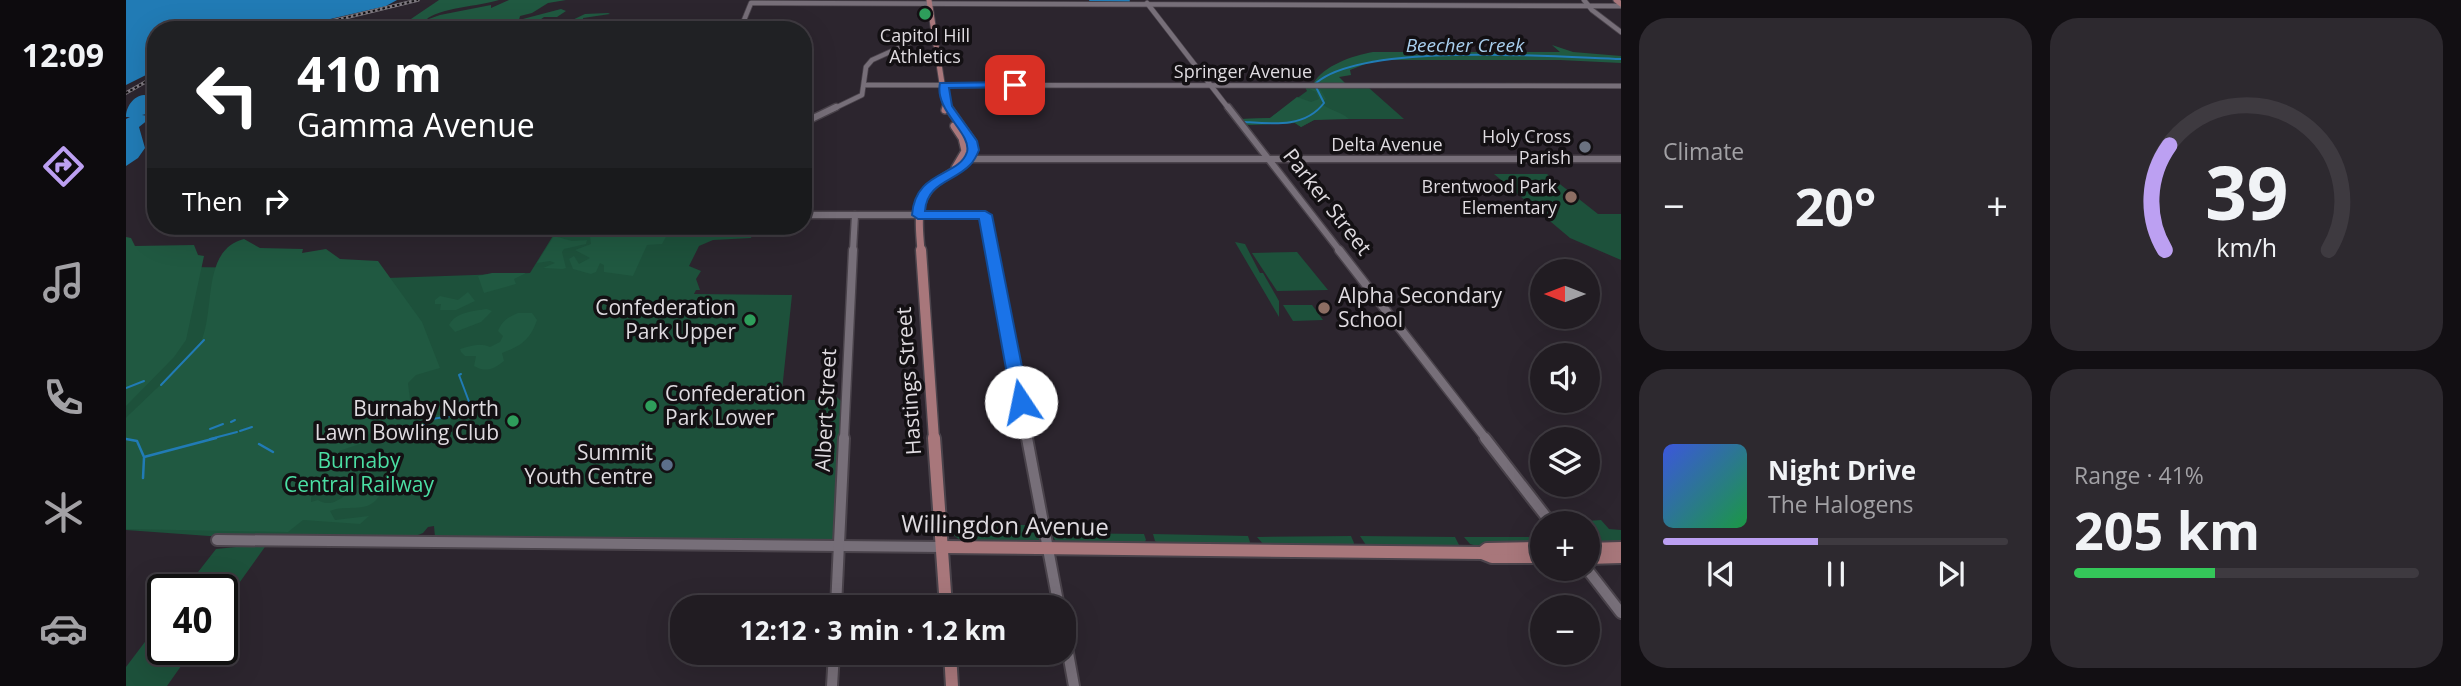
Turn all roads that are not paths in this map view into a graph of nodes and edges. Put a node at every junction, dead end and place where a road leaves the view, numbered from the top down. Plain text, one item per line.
1 (1476, 0) edge
2 (1584, 0) edge
3 (930, 2) edge
4 (1147, 2) edge
5 (1620, 2) edge
6 (1487, 6) junction
7 (1589, 6) junction
8 (744, 21) edge
9 (1621, 32) edge
10 (924, 34) joint
11 (935, 35) junction
12 (865, 85) junction
13 (943, 85) junction
14 (1211, 86) junction
15 (1621, 86) edge
16 (947, 106) junction
17 (812, 119) edge
18 (971, 157) junction
19 (1268, 159) junction
20 (1621, 159) edge
21 (955, 169) junction
22 (812, 215) edge
23 (855, 215) junction
24 (918, 215) junction
25 (1542, 511) edge
26 (217, 540) dead end
27 (942, 547) junction
28 (839, 548) junction
29 (1530, 548) edge
30 (1621, 548) edge
31 (1049, 549) junction
32 (1600, 549) edge
33 (1482, 553) junction
34 (1530, 557) edge
35 (1621, 557) edge
36 (1600, 558) edge
37 (1596, 581) edge
38 (837, 595) edge
39 (945, 595) edge
40 (1057, 595) edge
41 (1621, 613) edge
42 (833, 665) edge
43 (951, 665) edge
44 (1070, 665) edge
45 (832, 686) edge
46 (952, 686) edge
47 (1074, 686) edge

1 - 6 street
2 - 7 street
3 - 4 street
3 - 8 street
3 - 11 main road
4 - 6 street
4 - 14 street, Parker Street
5 - 7 street
6 - 7 street
7 - 9 street
10 - 11 main road
10 - 12 street
11 - 13 main road
12 - 13 street, Springer Avenue
12 - 17 street
13 - 14 street, Springer Avenue
13 - 16 main road
14 - 15 street, Springer Avenue
14 - 19 street, Parker Street
16 - 18 main road
16 - 21 main road
18 - 19 street, Delta Avenue
18 - 21 main road
19 - 20 street, Delta Avenue
19 - 25 street, Parker Street
21 - 24 main road
22 - 23 street
23 - 24 street
23 - 28 street, Albert Street
24 - 27 main road, Hastings Street
24 - 31 street
26 - 28 street, Willingdon Avenue
27 - 28 street, Willingdon Avenue
27 - 31 main road, Willingdon Avenue
27 - 39 main road, Hastings Street
28 - 38 street, Albert Street
29 - 33 main road, Willingdon Avenue
30 - 32 main road
31 - 33 main road, Willingdon Avenue
31 - 40 street
33 - 34 main road, Willingdon Avenue
35 - 36 main road
37 - 41 street
42 - 45 street
43 - 46 main road
44 - 47 street

